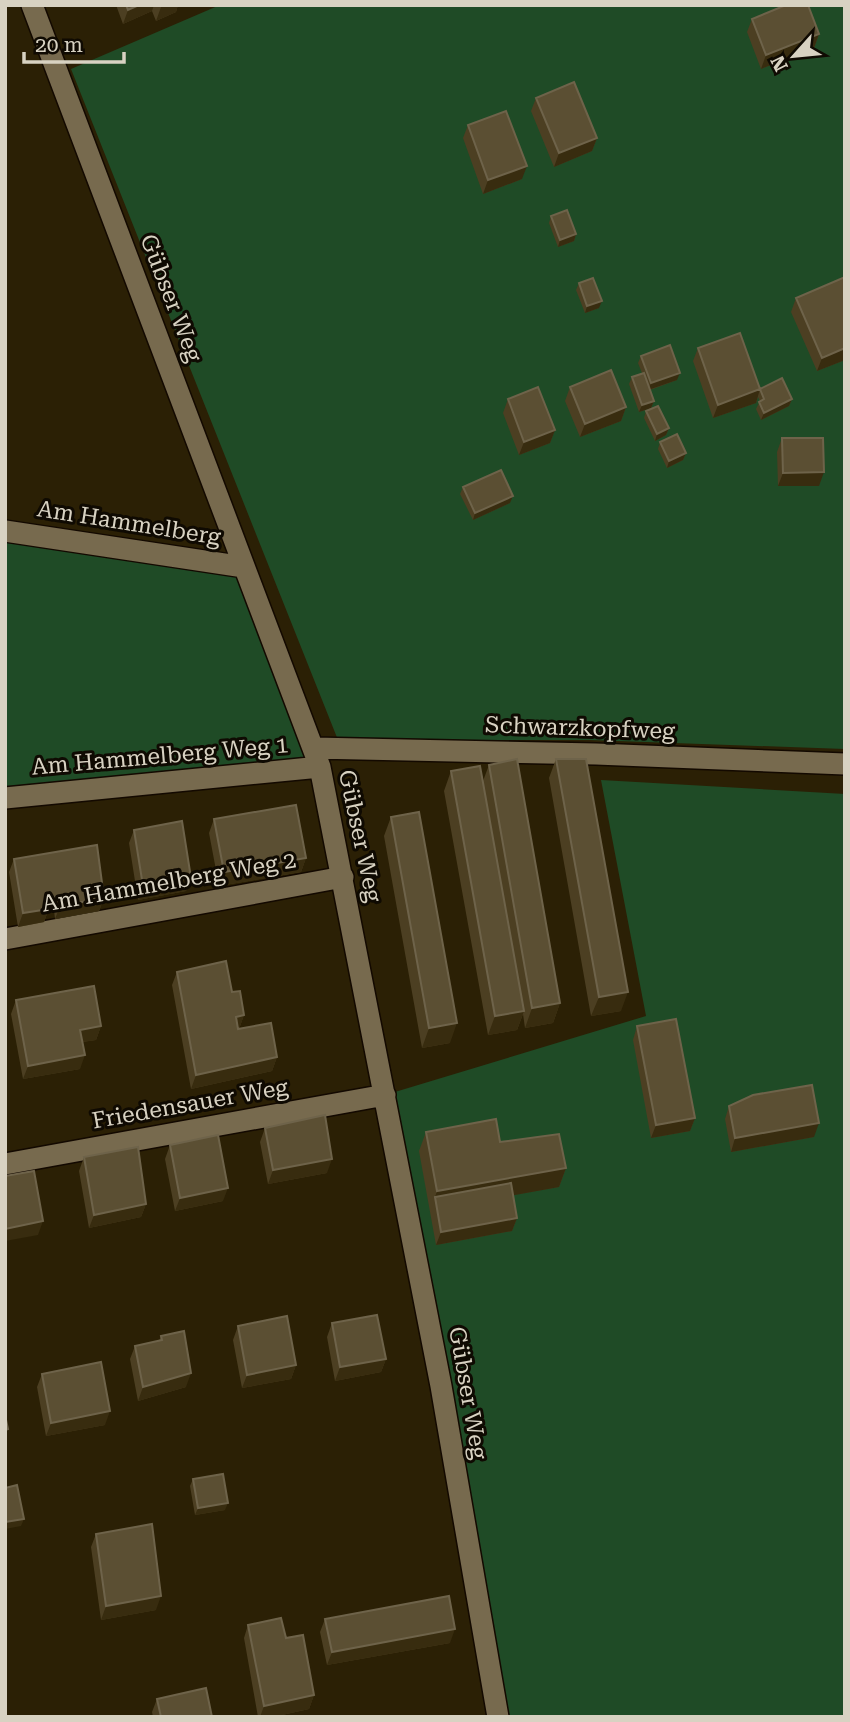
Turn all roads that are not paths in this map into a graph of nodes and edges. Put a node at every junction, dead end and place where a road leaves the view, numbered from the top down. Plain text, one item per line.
1 (32, 5) edge
2 (5, 531) edge
3 (244, 567) junction
4 (317, 758) junction
5 (845, 764) edge
6 (5, 797) edge
7 (343, 877) junction
8 (5, 939) edge
9 (385, 1095) junction
10 (5, 1164) edge
11 (498, 1717) edge

1 - 3 street, Gübser Weg
2 - 3 street, Am Hammelberg
3 - 4 street, Gübser Weg
4 - 5 street, Schwarzkopfweg
4 - 6 street, Am Hammelberg Weg 1
4 - 7 street, Gübser Weg
7 - 8 street, Am Hammelberg Weg 2
7 - 9 street, Gübser Weg
9 - 10 street, Friedensauer Weg
9 - 11 street, Gübser Weg

